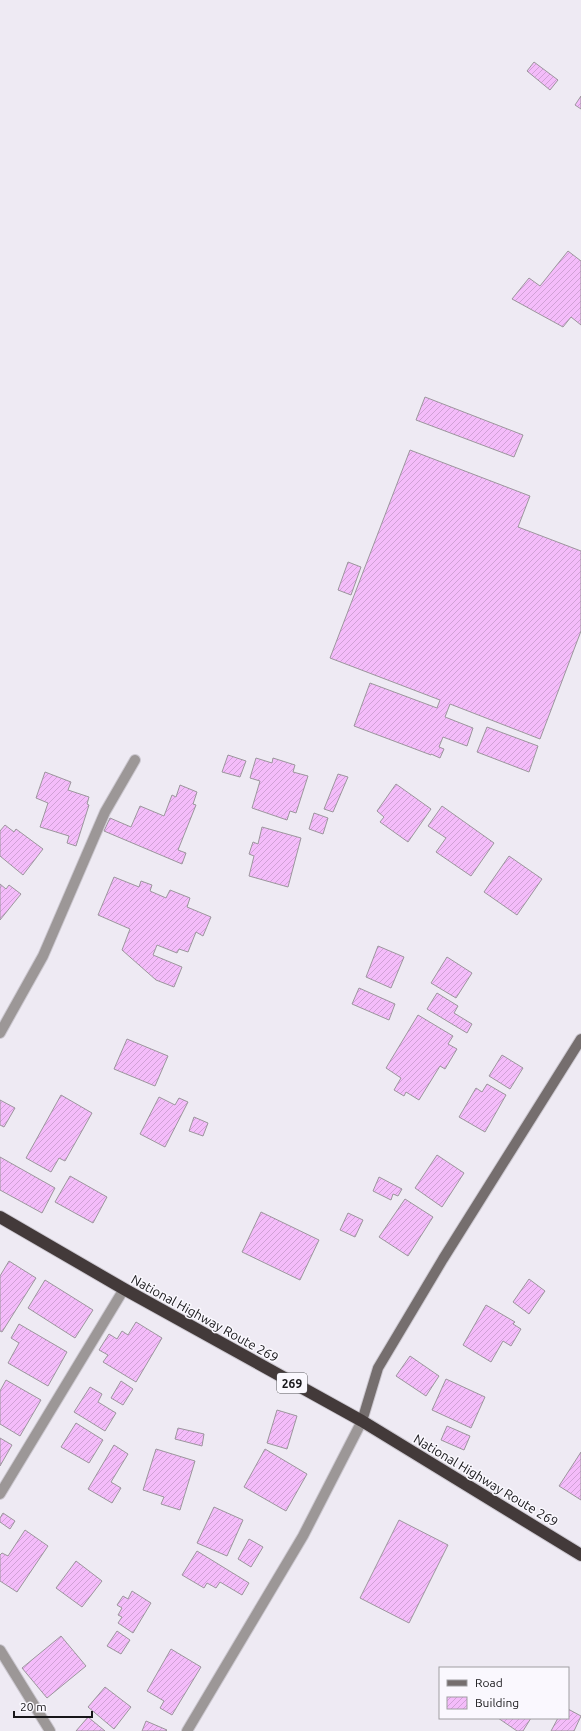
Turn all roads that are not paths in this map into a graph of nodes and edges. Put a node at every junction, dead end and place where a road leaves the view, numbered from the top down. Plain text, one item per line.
1 (136, 760) dead end
2 (0, 1033) edge
3 (581, 1039) edge
4 (0, 1217) edge
5 (124, 1289) junction
6 (362, 1421) junction
7 (0, 1494) edge
8 (581, 1555) edge
9 (0, 1650) edge
10 (50, 1731) edge
11 (188, 1731) edge

1 - 2 street
3 - 6 street
4 - 5 highway, National Highway Route 269 / 269
5 - 6 highway, National Highway Route 269 / 269
5 - 7 street
6 - 8 highway, National Highway Route 269 / 269
6 - 11 street
9 - 10 street

